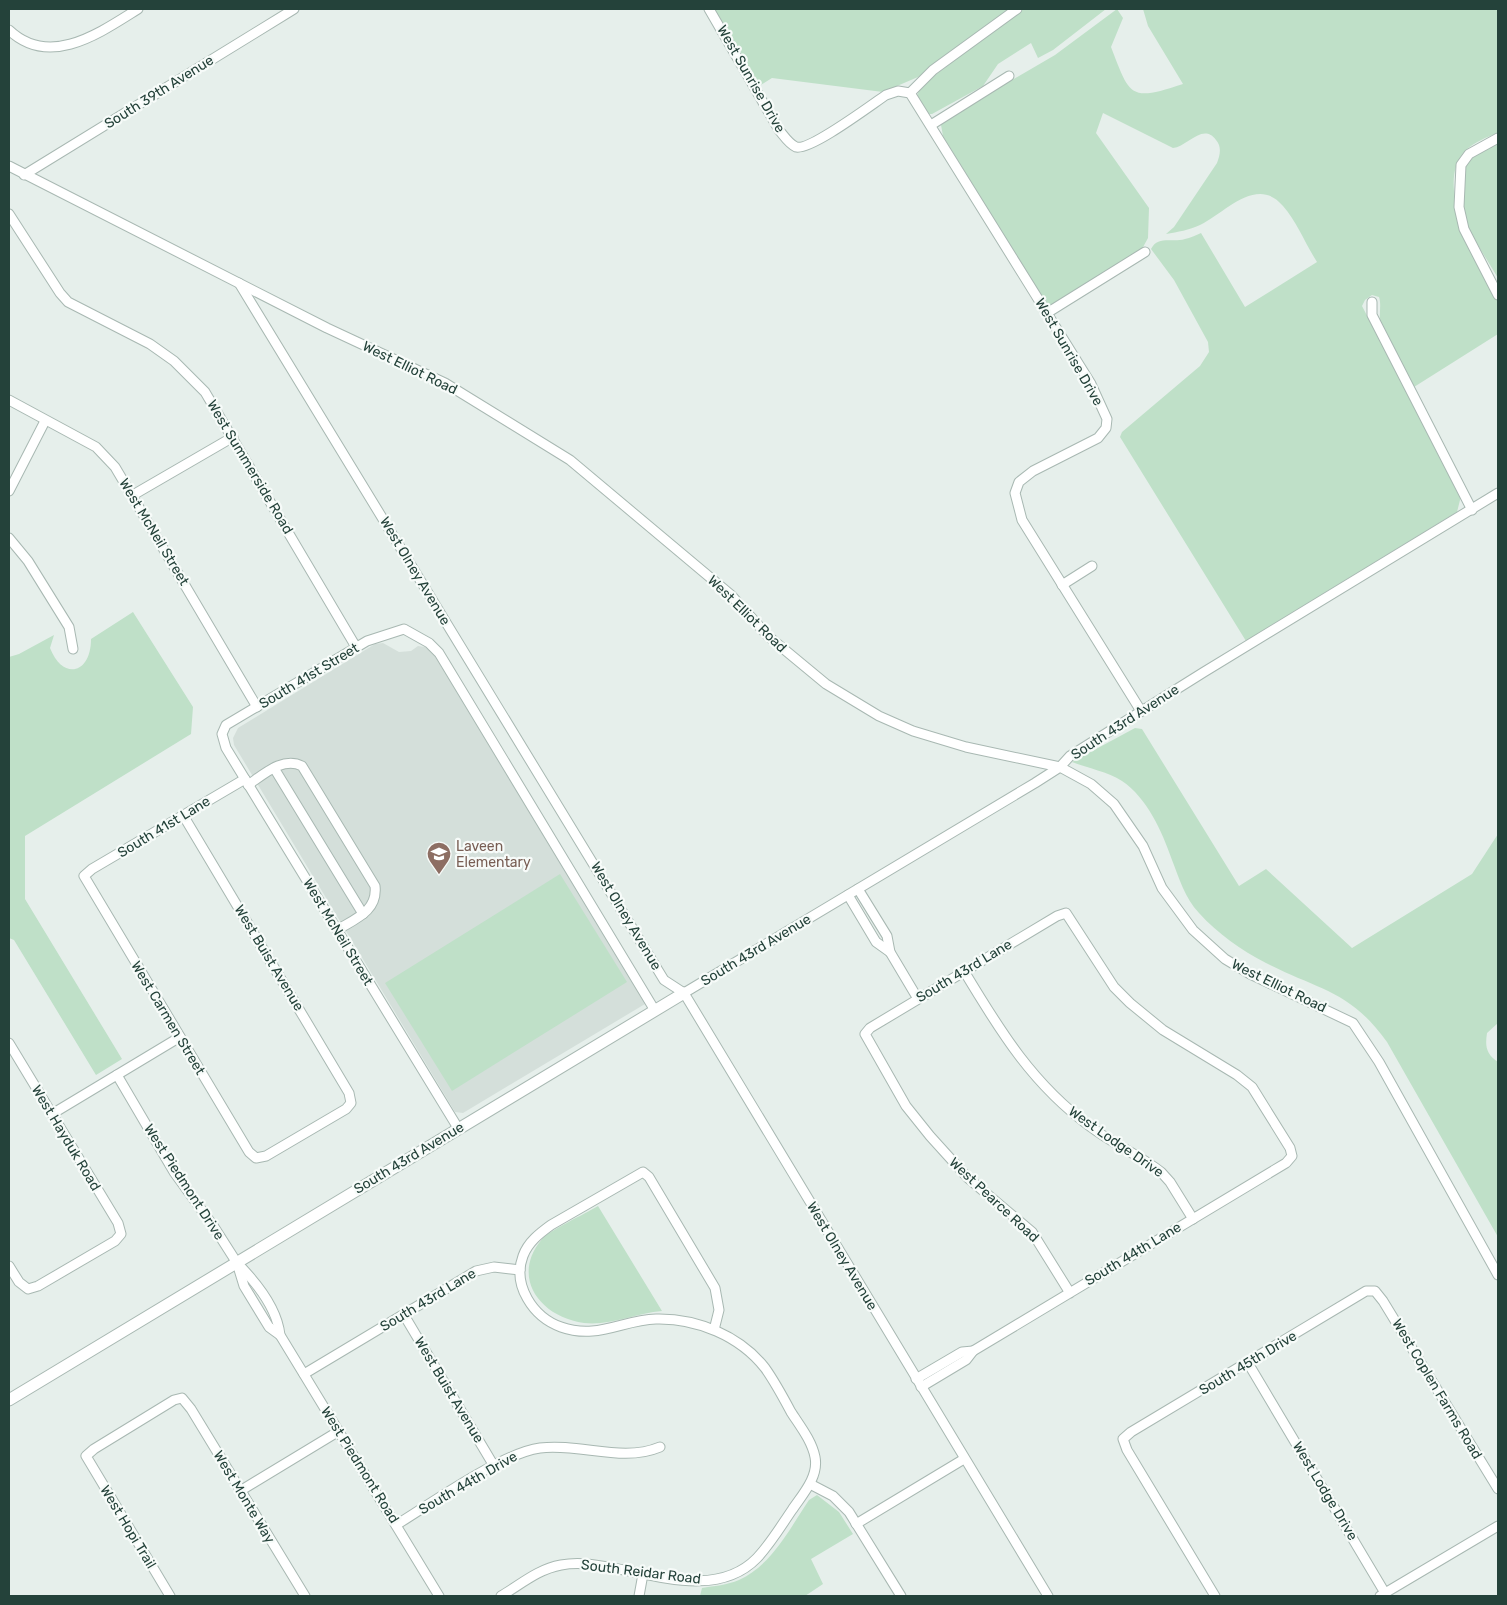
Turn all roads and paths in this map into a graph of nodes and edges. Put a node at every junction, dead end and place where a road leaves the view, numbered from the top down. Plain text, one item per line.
1 (138, 9) edge
2 (294, 9) edge
3 (709, 9) edge
4 (1017, 9) edge
5 (9, 30) edge
6 (1009, 76) dead end
7 (910, 93) junction
8 (931, 125) junction
9 (1498, 138) edge
10 (9, 166) edge
11 (24, 175) junction
12 (9, 214) edge
13 (1145, 252) dead end
14 (239, 283) junction
15 (1498, 295) edge
16 (1372, 302) dead end
17 (1047, 313) junction
18 (9, 400) edge
19 (44, 421) junction
20 (233, 437) junction
21 (9, 491) edge
22 (1498, 494) edge
23 (133, 495) junction
24 (1472, 510) junction
25 (9, 538) edge
26 (1092, 566) dead end
27 (1062, 585) junction
28 (356, 647) junction
29 (73, 649) dead end
30 (258, 706) junction
31 (1141, 711) junction
32 (222, 734) joint
33 (1060, 767) junction
34 (274, 768) junction
35 (246, 782) junction
36 (183, 815) junction
37 (84, 876) joint
38 (858, 889) junction
39 (848, 895) junction
40 (363, 914) junction
41 (878, 922) junction
42 (868, 928) junction
43 (337, 930) junction
44 (890, 952) junction
45 (964, 971) junction
46 (684, 993) junction
47 (918, 999) junction
48 (654, 1009) junction
49 (865, 1034) joint
50 (180, 1038) junction
51 (9, 1043) edge
52 (117, 1076) junction
53 (52, 1114) junction
54 (458, 1128) junction
55 (1292, 1156) joint
56 (256, 1158) joint
57 (1192, 1219) junction
58 (237, 1263) junction
59 (9, 1266) edge
60 (520, 1270) junction
61 (1498, 1275) edge
62 (1375, 1290) joint
63 (1070, 1293) junction
64 (404, 1315) junction
65 (714, 1330) junction
66 (280, 1334) joint
67 (1248, 1363) junction
68 (304, 1374) junction
69 (919, 1383) junction
70 (182, 1398) joint
71 (9, 1400) edge
72 (339, 1431) junction
73 (660, 1447) dead end
74 (964, 1459) junction
75 (494, 1466) junction
76 (810, 1484) junction
77 (1498, 1489) edge
78 (240, 1491) junction
79 (856, 1524) junction
80 (396, 1525) junction
81 (1498, 1526) edge
82 (643, 1574) junction
83 (1382, 1594) edge
84 (170, 1596) edge
85 (305, 1596) edge
86 (439, 1596) edge
87 (501, 1596) edge
88 (639, 1596) edge
89 (901, 1596) edge
90 (1048, 1596) edge
91 (1216, 1596) edge

1 - 5 street
2 - 11 street, South 39th Avenue
3 - 7 street, West Sunrise Drive
4 - 7 street
6 - 8 street
7 - 8 street, West Sunrise Drive
8 - 17 street, West Sunrise Drive
9 - 15 street
10 - 11 street, West Elliot Road
11 - 14 street, West Elliot Road
12 - 20 street, West Summerside Road
13 - 17 street
14 - 33 street, West Elliot Road
14 - 46 street, West Olney Avenue
16 - 24 street
17 - 27 street, West Sunrise Drive
18 - 19 street, West McNeil Street
19 - 21 street
19 - 23 street, West McNeil Street
20 - 23 street
20 - 28 street, West Summerside Road
22 - 24 street, South 43rd Avenue
23 - 30 street, West McNeil Street
24 - 31 street, South 43rd Avenue
25 - 29 street
26 - 27 street
27 - 31 street, West Sunrise Drive
28 - 30 street, South 41st Street
28 - 48 street, South 41st Street
30 - 32 street, South 41st Street
31 - 33 street, South 43rd Avenue
32 - 35 street, West McNeil Street
33 - 38 street, South 43rd Avenue
33 - 61 street, West Elliot Road
34 - 35 street, South 41st Lane
34 - 40 street
34 - 40 street
35 - 36 street, South 41st Lane
35 - 43 street, West McNeil Street
36 - 37 street, South 41st Lane
36 - 56 street, West Buist Avenue
37 - 50 street, West Carmen Street
38 - 39 street, South 43rd Avenue
38 - 41 street
39 - 42 street
39 - 46 street, South 43rd Avenue
40 - 43 street
41 - 42 street
41 - 44 street
42 - 44 street
43 - 54 street, West McNeil Street
44 - 47 street
45 - 47 street, South 43rd Lane
45 - 55 street, South 43rd Lane
45 - 57 street, West Lodge Drive
46 - 48 street, South 43rd Avenue
46 - 69 street, West Olney Avenue
47 - 49 street, South 43rd Lane
48 - 54 street, South 43rd Avenue
49 - 63 street, West Pearce Road
50 - 52 street
50 - 56 street, West Carmen Street
51 - 53 street, West Hayduk Road
52 - 53 street
52 - 58 street, West Piedmont Drive
53 - 59 street, West Hayduk Road
54 - 58 street, South 43rd Avenue
55 - 57 street, South 44th Lane
57 - 63 street, South 44th Lane
58 - 66 street, West Piedmont Drive
58 - 71 street, South 43rd Avenue
60 - 64 street, South 43rd Lane
60 - 65 street
60 - 65 street
62 - 67 street, South 45th Drive
62 - 77 street, West Coplen Farms Road
63 - 69 street, South 44th Lane
64 - 68 street, South 43rd Lane
64 - 75 street, West Buist Avenue
65 - 76 street, South Reidar Road
66 - 68 street, West Piedmont Road
67 - 83 street, West Lodge Drive
67 - 91 street, South 45th Drive
68 - 72 street, West Piedmont Road
69 - 74 street, West Olney Avenue
70 - 78 street, West Monte Way
70 - 84 street, West Hopi Trail
72 - 78 street
72 - 80 street, West Piedmont Road
73 - 75 street, South 44th Drive
74 - 79 street
74 - 90 street, West Olney Avenue
75 - 80 street, South 44th Drive
76 - 79 street
76 - 82 street, South Reidar Road
78 - 85 street, West Monte Way
79 - 89 street
80 - 86 street, West Piedmont Road
81 - 83 street
82 - 87 street, South Reidar Road
82 - 88 street

